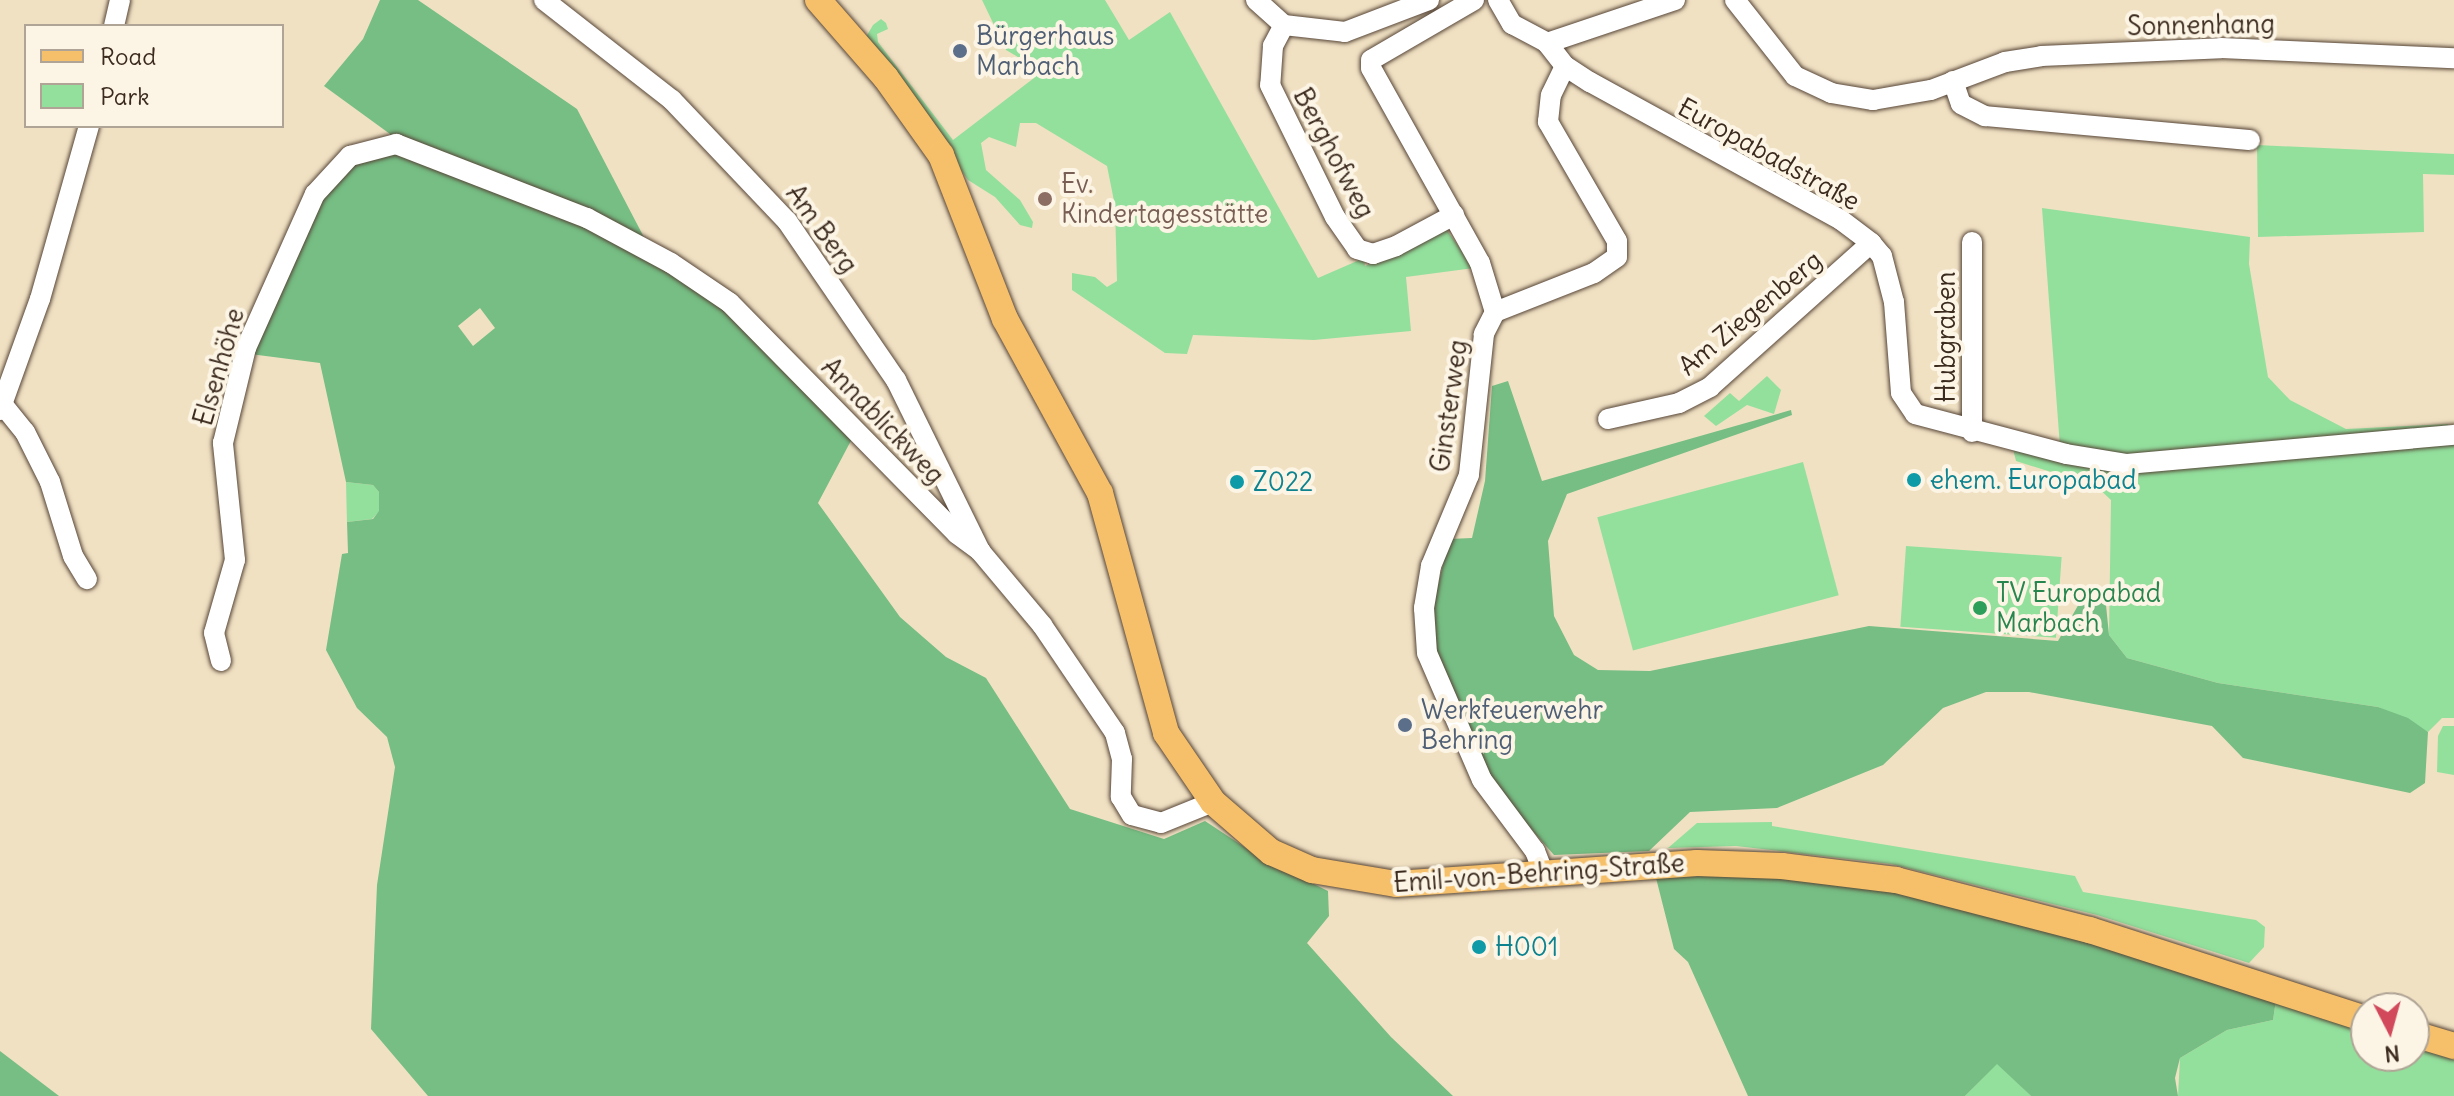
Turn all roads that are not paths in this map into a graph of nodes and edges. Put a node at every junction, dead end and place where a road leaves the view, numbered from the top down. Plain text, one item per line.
1 (120, 0) edge
2 (544, 0) edge
3 (818, 0) edge
4 (1256, 0) edge
5 (1429, 0) edge
6 (1474, 0) edge
7 (1498, 0) edge
8 (1675, 0) edge
9 (1735, 0) edge
10 (114, 24) edge
11 (1284, 25) junction
12 (1547, 43) junction
13 (2454, 58) edge
14 (1565, 66) junction
15 (1953, 81) junction
16 (88, 128) edge
17 (2250, 140) dead end
18 (396, 144) joint
19 (1454, 215) junction
20 (1972, 242) dead end
21 (1871, 243) junction
22 (1495, 312) junction
23 (2, 407) edge
24 (1608, 419) dead end
25 (1972, 432) junction
26 (2454, 435) edge
27 (980, 551) junction
28 (87, 579) dead end
29 (221, 661) dead end
30 (1213, 802) junction
31 (1544, 874) junction
32 (2350, 1014) edge
33 (2430, 1039) edge
34 (2454, 1046) edge

1 - 10 street
2 - 27 street, Am Berg
3 - 30 main road, Emil-von-Behring-Straße
4 - 11 street
5 - 11 street
6 - 19 street, Ginsterweg
7 - 12 street
8 - 12 street
9 - 15 street, Sonnenhang
11 - 19 street, Berghofweg
12 - 14 street, Europabadstraße
13 - 15 street, Sonnenhang
14 - 21 street, Europabadstraße
14 - 22 street
15 - 17 street
16 - 23 street
18 - 27 street, Annablickweg
18 - 29 street, Elsenhöhe
19 - 22 street, Ginsterweg
20 - 25 street, Hubgraben
21 - 24 street, Am Ziegenberg
21 - 25 street, Europabadstraße
22 - 31 street, Ginsterweg
23 - 28 street
25 - 26 street, Europabadstraße
27 - 30 street, Annablickweg
30 - 31 main road, Emil-von-Behring-Straße
31 - 32 main road, Emil-von-Behring-Straße
33 - 34 main road

